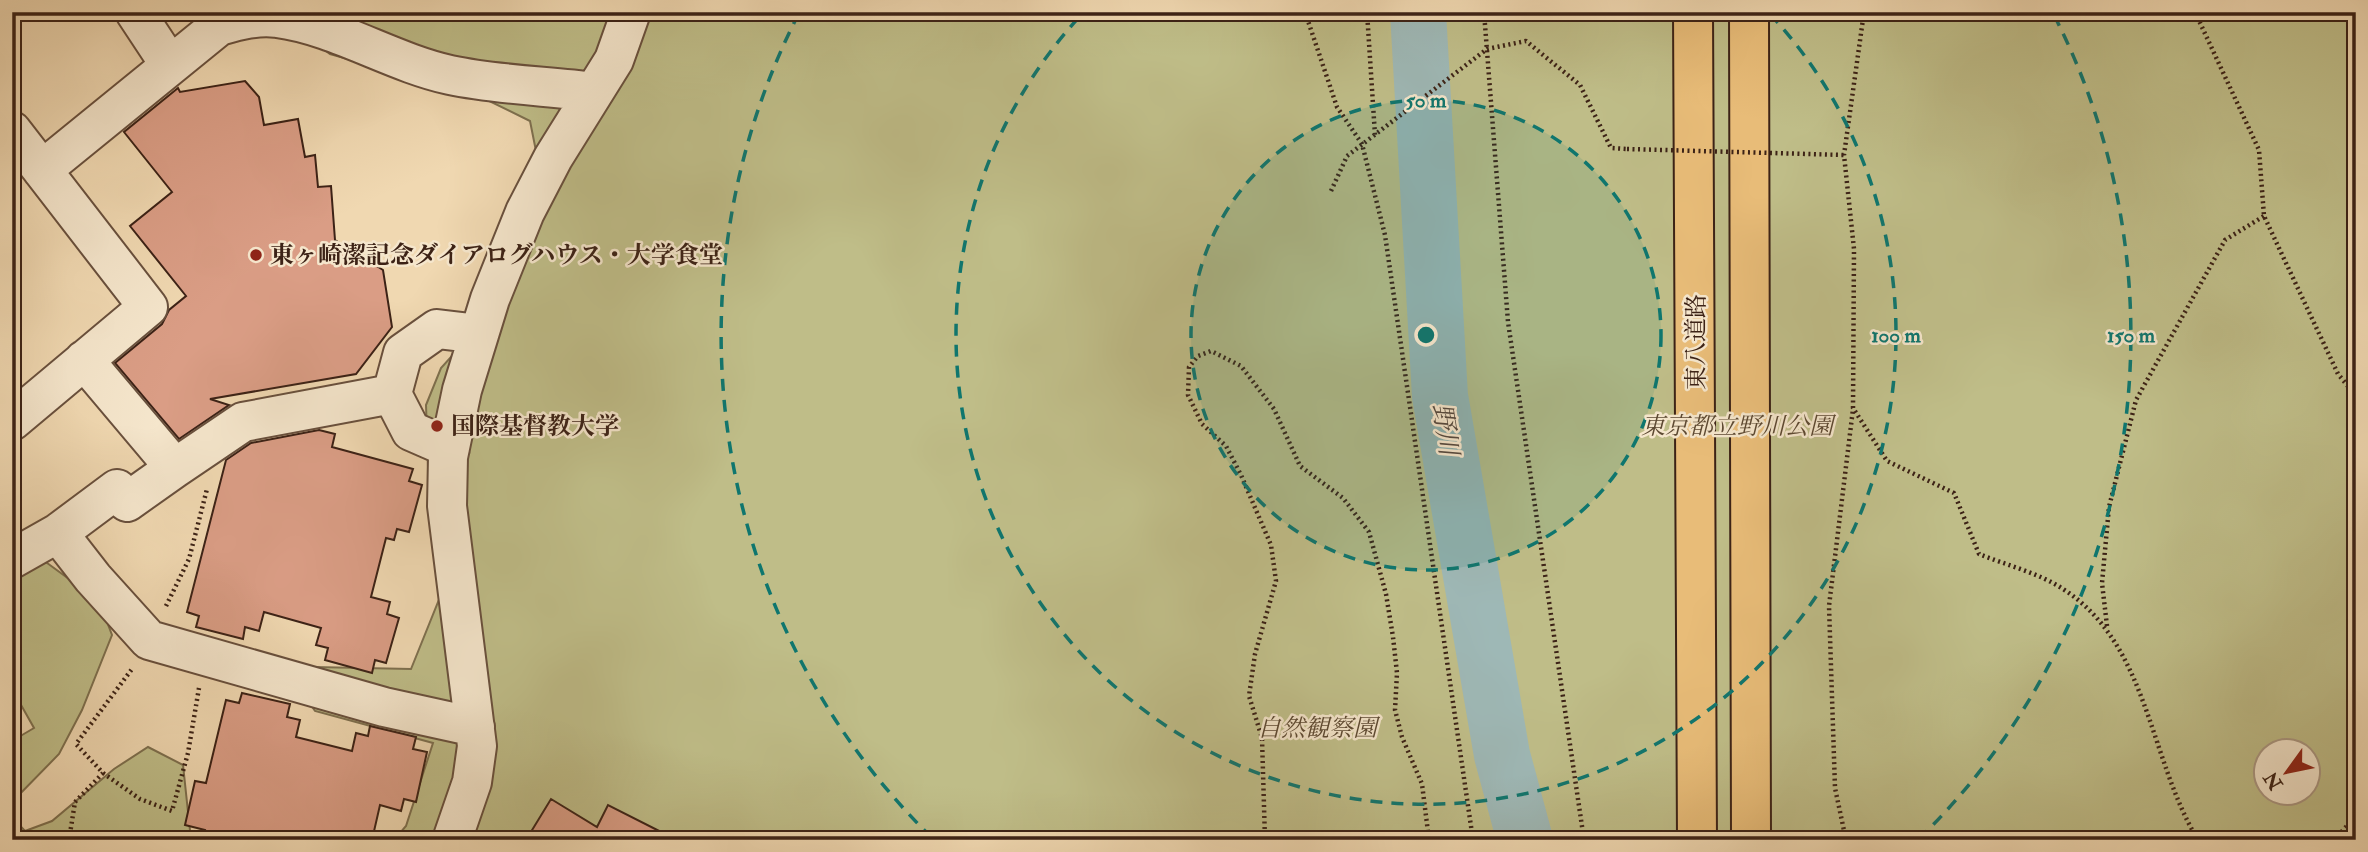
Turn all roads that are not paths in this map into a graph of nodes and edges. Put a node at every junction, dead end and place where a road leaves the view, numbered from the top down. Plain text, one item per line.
1 (135, 12) edge
2 (631, 12) edge
3 (1693, 12) edge
4 (1749, 12) edge
5 (170, 65) junction
6 (594, 92) junction
7 (12, 131) edge
8 (42, 170) junction
9 (479, 334) junction
10 (84, 360) junction
11 (392, 394) junction
12 (12, 421) edge
13 (450, 448) junction
14 (175, 468) junction
15 (58, 533) junction
16 (12, 559) edge
17 (475, 727) junction
18 (452, 840) edge
19 (1697, 840) edge
20 (1751, 840) edge

1 - 5 lane
2 - 6 lane
3 - 19 main road, 東八道路
4 - 20 main road
5 - 6 lane
5 - 8 lane
6 - 9 lane
7 - 8 lane
8 - 10 lane
9 - 11 lane
9 - 13 lane
10 - 12 lane
10 - 14 lane
11 - 13 lane
11 - 14 lane
13 - 17 lane
14 - 15 lane
15 - 16 lane
15 - 17 lane
17 - 18 lane

